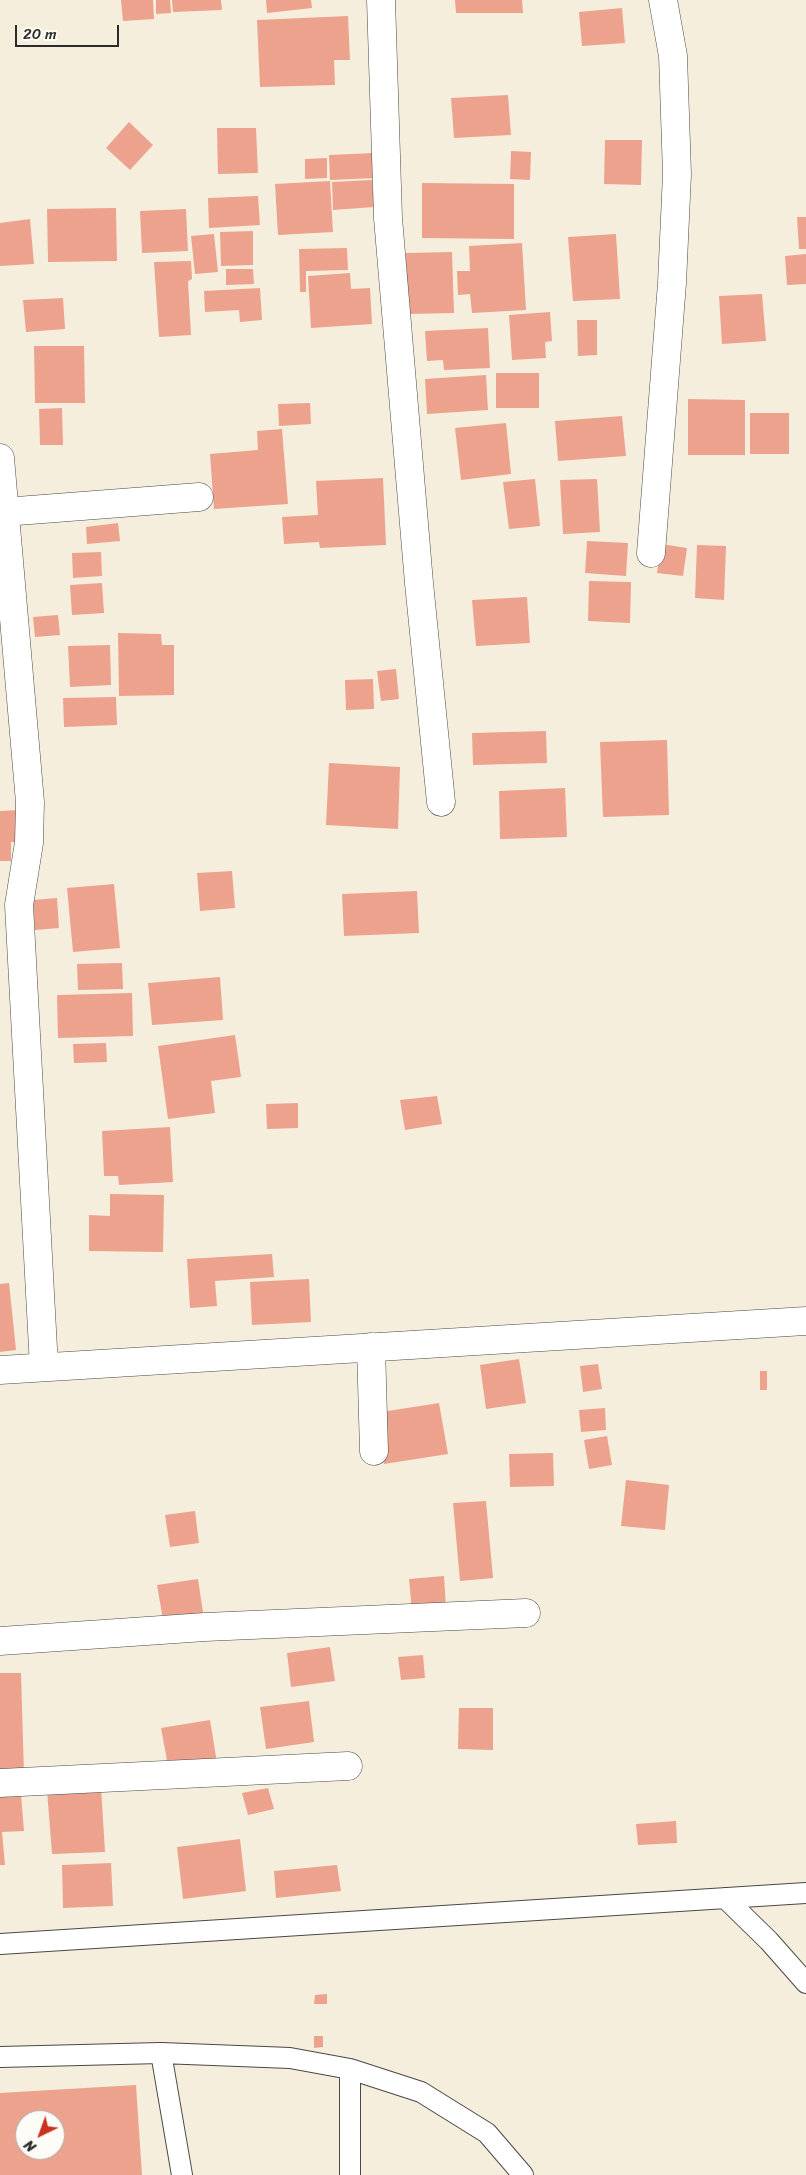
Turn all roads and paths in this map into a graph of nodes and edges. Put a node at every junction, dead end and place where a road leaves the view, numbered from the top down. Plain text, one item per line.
1 (381, 0) edge
2 (663, 0) edge
3 (0, 458) edge
4 (200, 496) dead end
5 (4, 512) junction
6 (651, 553) dead end
7 (441, 802) dead end
8 (806, 1321) edge
9 (371, 1347) junction
10 (44, 1367) junction
11 (0, 1370) edge
12 (374, 1451) dead end
13 (526, 1613) dead end
14 (0, 1641) edge
15 (348, 1766) dead end
16 (0, 1783) edge
17 (806, 1893) edge
18 (725, 1898) junction
19 (0, 1944) edge
20 (806, 1983) edge
21 (161, 2053) junction
22 (0, 2058) edge
23 (350, 2070) junction
24 (182, 2175) edge
25 (350, 2175) edge
26 (523, 2175) edge

1 - 7 street
2 - 6 street
3 - 5 street
4 - 5 street
5 - 10 street
8 - 9 street
9 - 10 street
9 - 12 street
10 - 11 street
13 - 14 street
15 - 16 street
17 - 18 lane
18 - 19 lane
18 - 20 lane
21 - 22 lane
21 - 23 lane
21 - 24 lane
23 - 25 lane
23 - 26 lane

